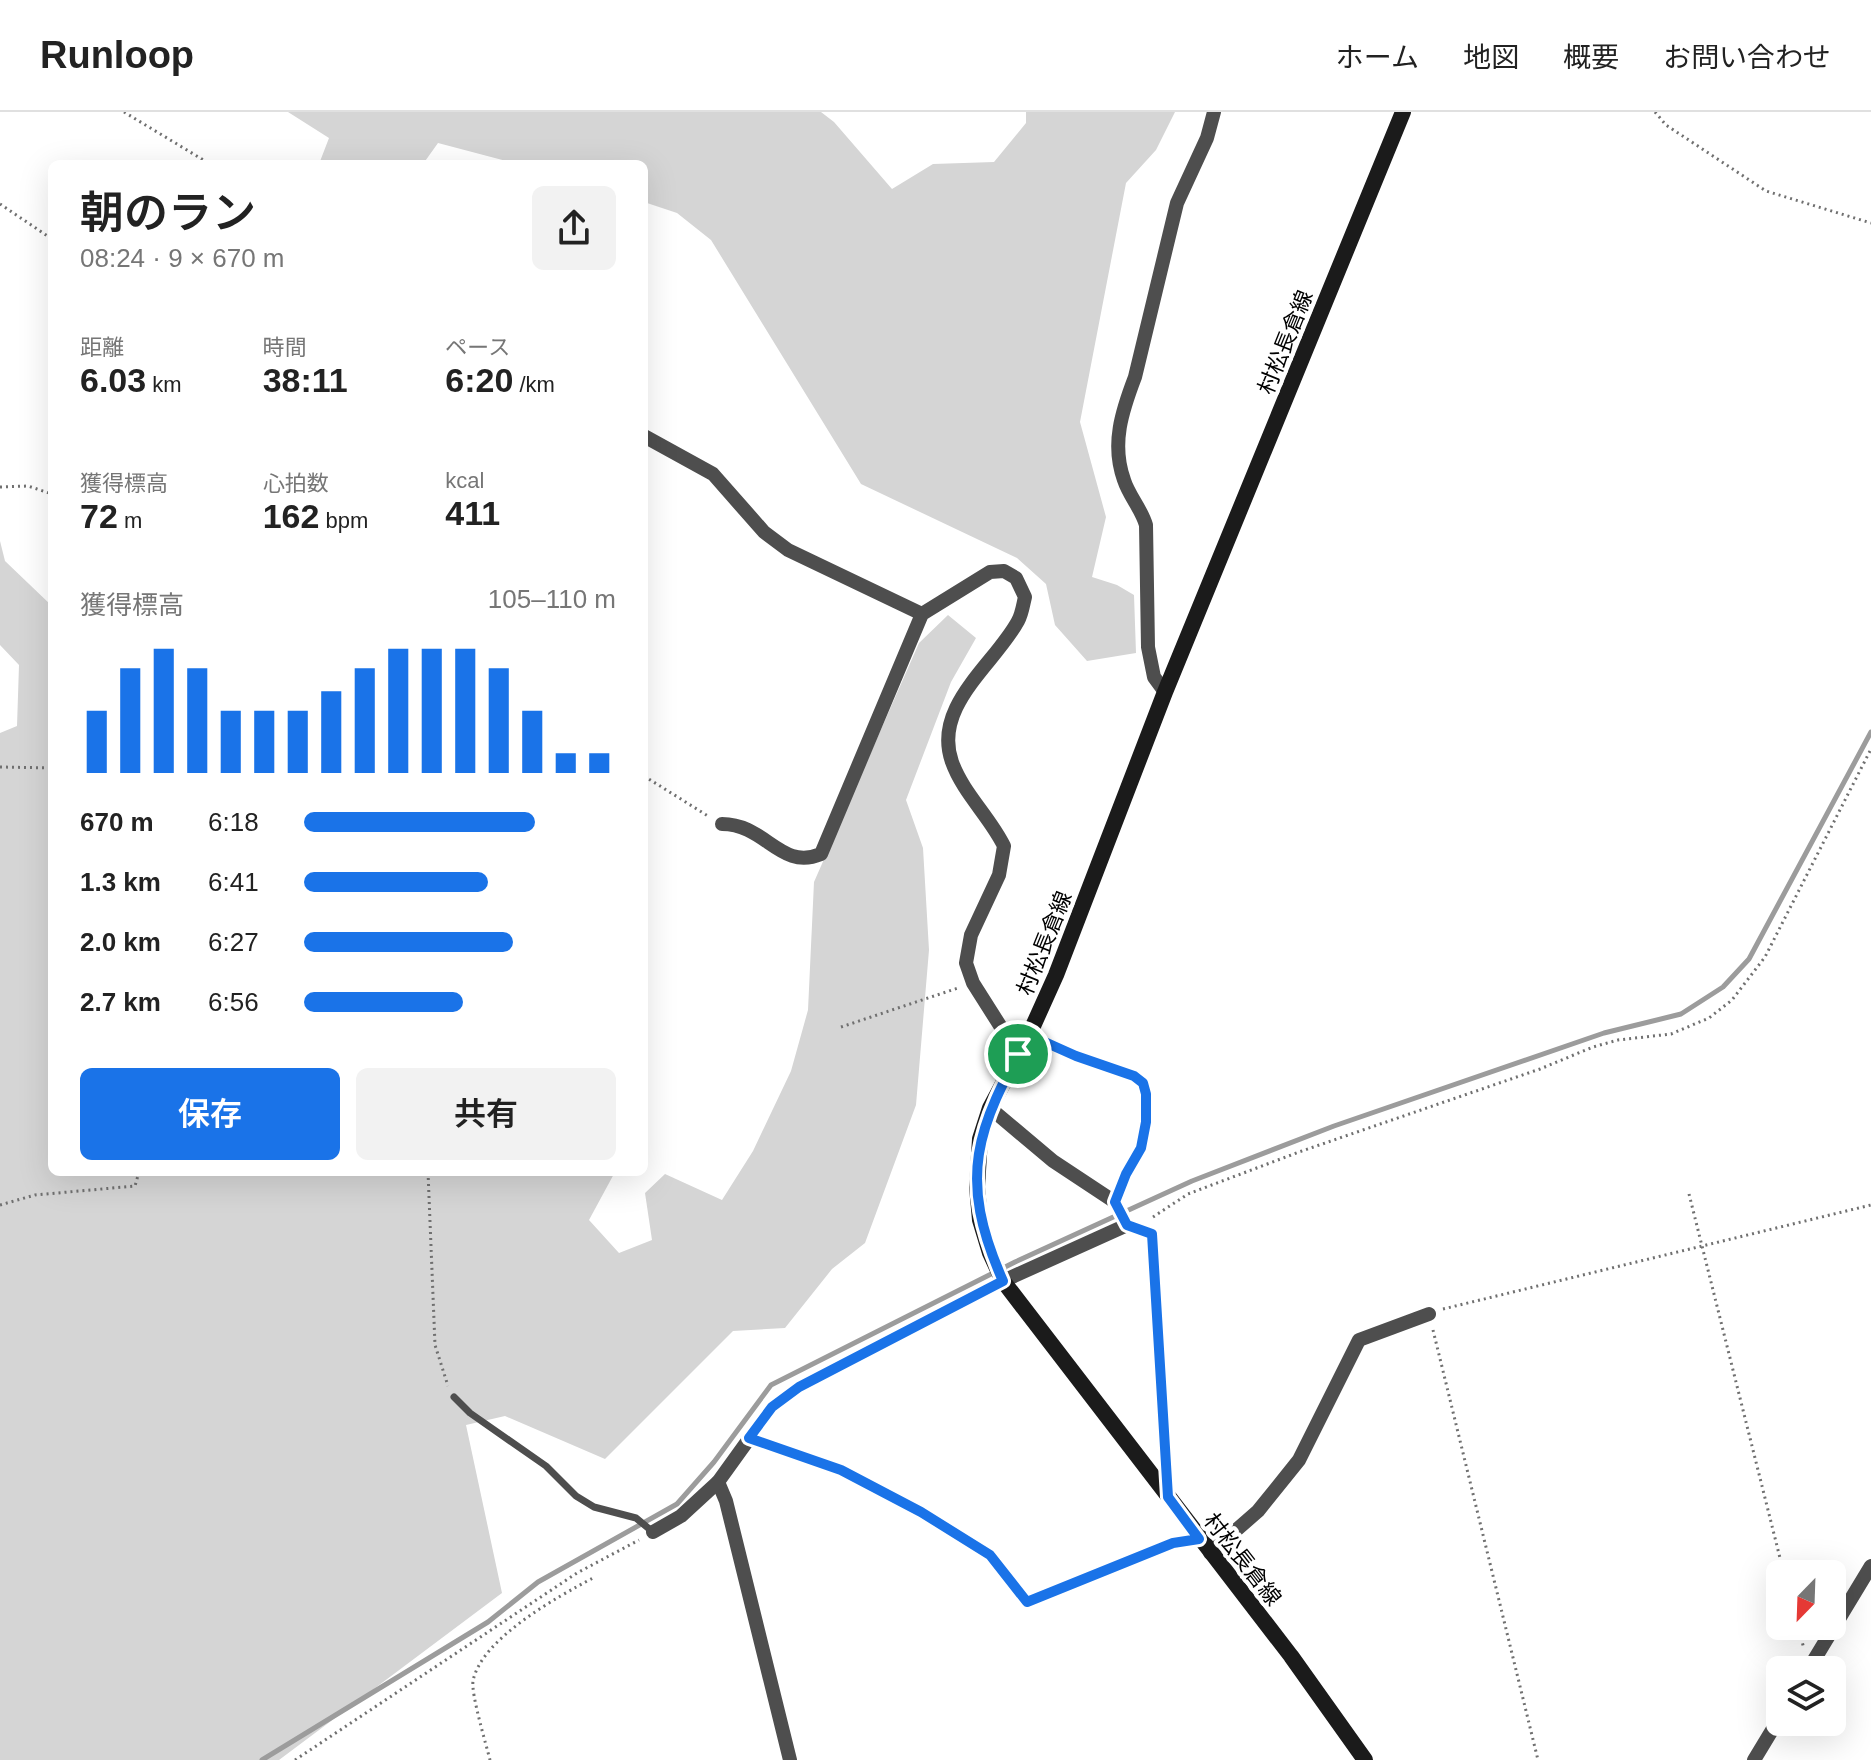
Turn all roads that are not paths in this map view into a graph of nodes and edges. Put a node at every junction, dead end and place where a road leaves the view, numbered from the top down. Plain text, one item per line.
1 (1214, 112) edge
2 (1403, 112) edge
3 (648, 438) edge
4 (922, 614) junction
5 (1165, 692) junction
6 (722, 824) road end
7 (1029, 1035) junction
8 (1018, 1054) junction
9 (990, 1108) junction
10 (1115, 1202) junction
11 (1127, 1225) junction
12 (1003, 1281) junction
13 (1429, 1314) road end
14 (454, 1397) road end
15 (749, 1438) junction
16 (718, 1482) junction
17 (1168, 1497) junction
18 (653, 1532) joint
19 (1199, 1539) junction
20 (1210, 1553) junction
21 (1871, 1566) edge
22 (1816, 1656) edge
23 (1769, 1736) edge
24 (790, 1760) edge
25 (1365, 1760) edge
26 (1754, 1760) edge

1 - 5 street
2 - 5 main road, 村松長倉線
3 - 4 street
4 - 6 street
4 - 8 street
5 - 7 main road, 村松長倉線
7 - 8 main road, 村松長倉線
7 - 10 street
8 - 9 main road, 村松長倉線
9 - 10 street
9 - 12 main road, 村松長倉線
10 - 11 street
11 - 12 street
11 - 17 street
12 - 15 street
12 - 17 main road, 村松長倉線
13 - 20 street
14 - 18 lane
15 - 16 street
15 - 19 lane
16 - 18 street
16 - 24 street
17 - 19 main road, 村松長倉線
19 - 20 main road, 村松長倉線
20 - 25 main road, 村松長倉線
21 - 22 street
23 - 26 street

